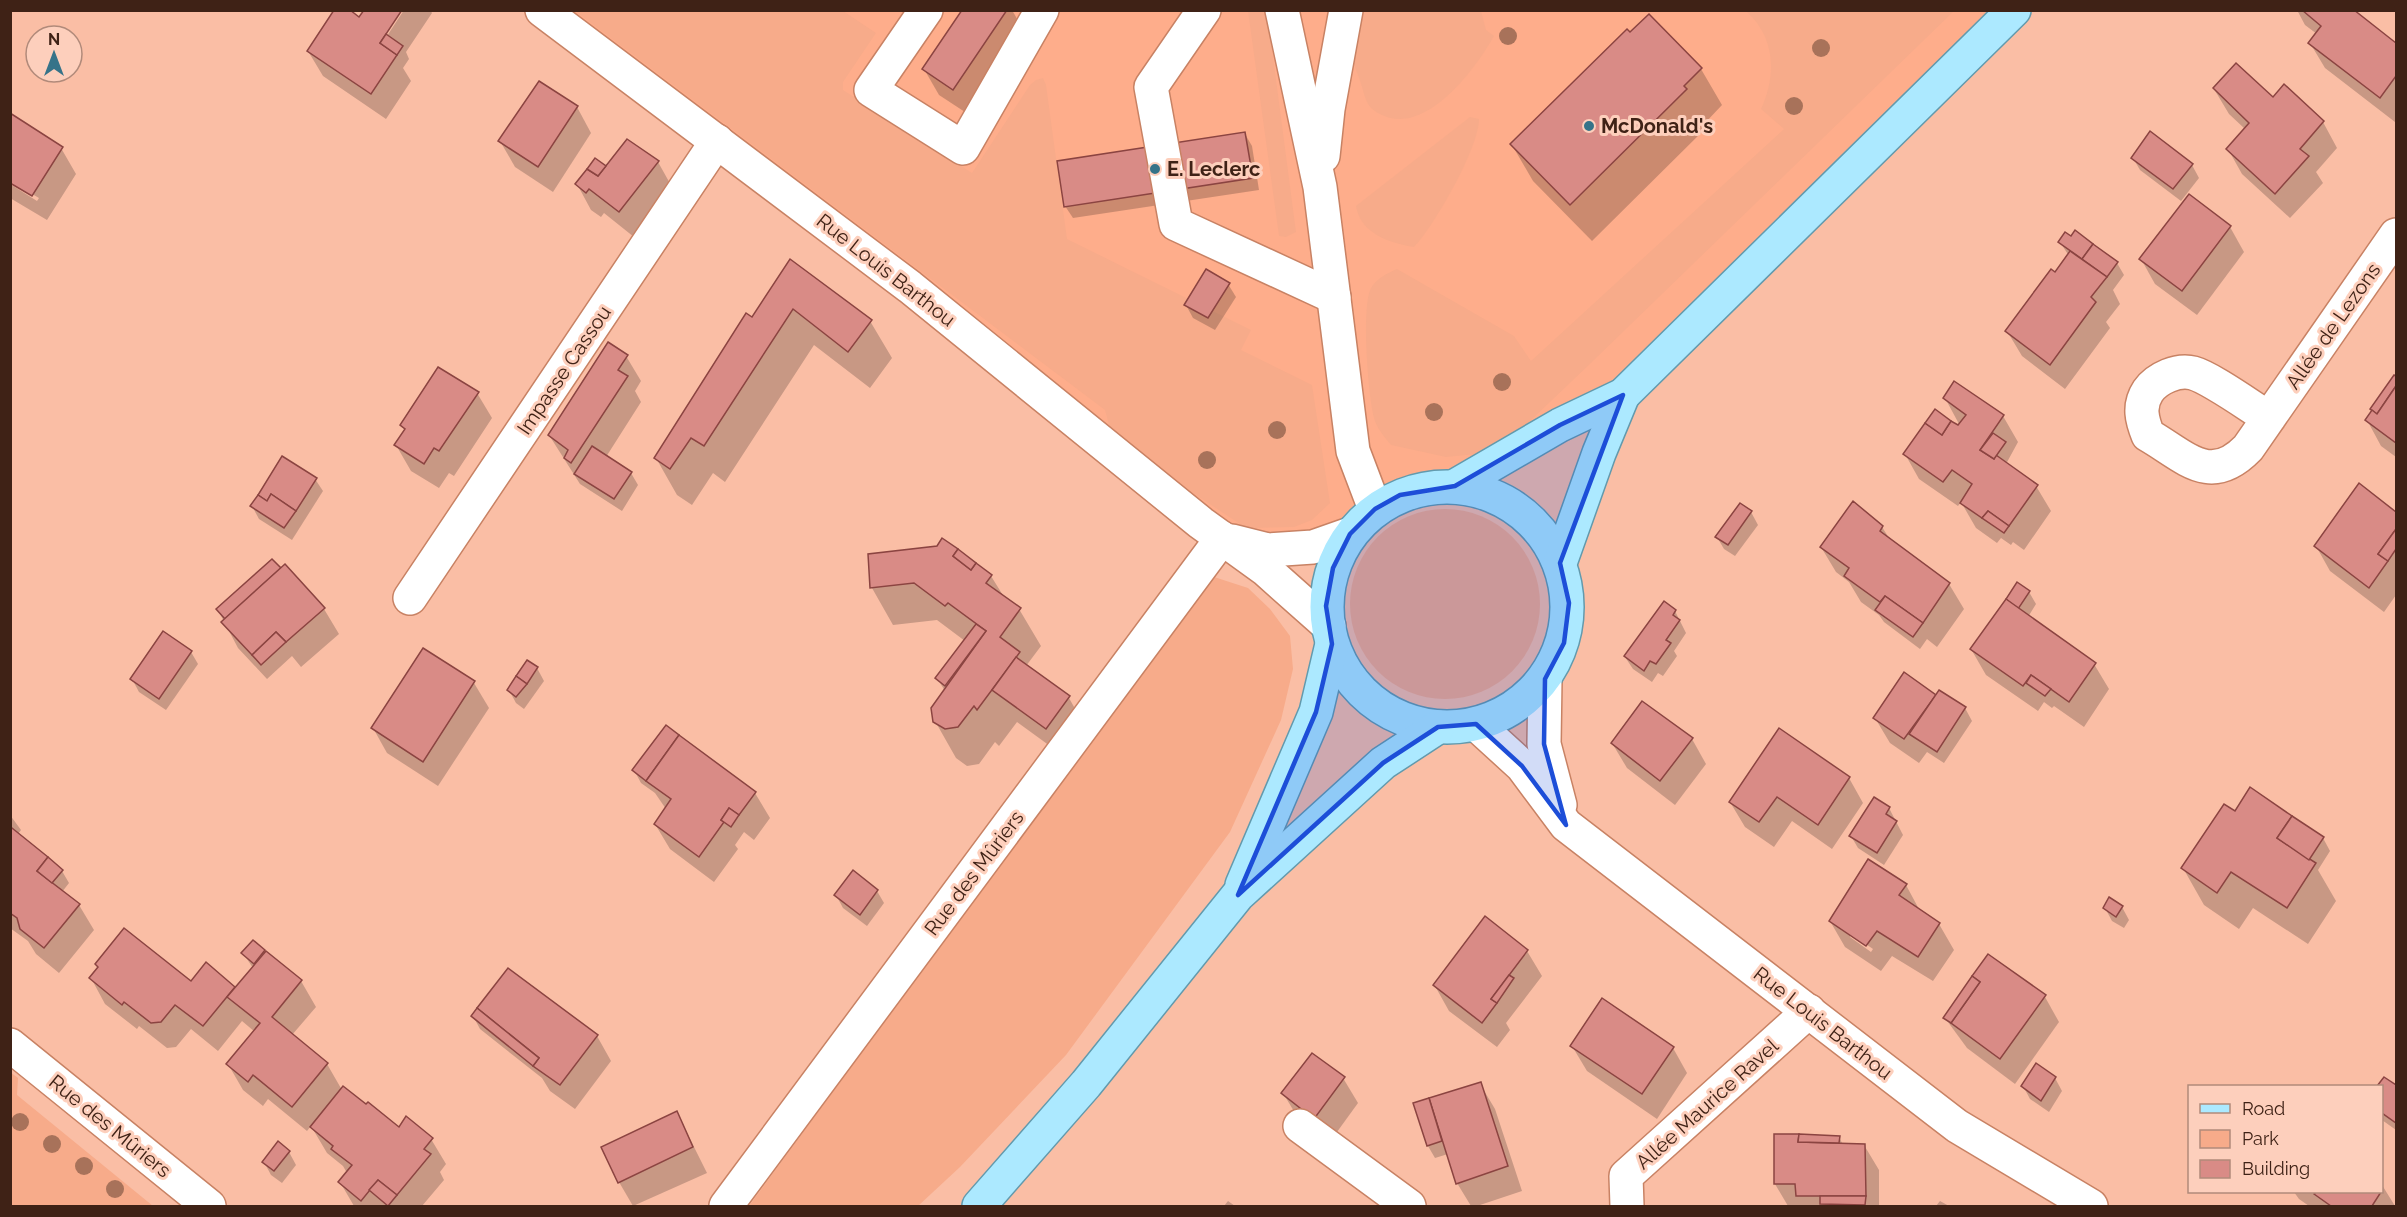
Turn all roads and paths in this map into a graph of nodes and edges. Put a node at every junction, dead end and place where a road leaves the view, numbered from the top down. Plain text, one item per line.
1 (542, 10) edge
2 (926, 10) edge
3 (1042, 10) edge
4 (1204, 10) edge
5 (1282, 10) edge
6 (1346, 10) edge
7 (2014, 10) edge
8 (717, 141) junction
9 (1320, 187) junction
10 (2397, 235) edge
11 (1334, 297) junction
12 (1623, 395) junction
13 (2269, 417) dead end
14 (1455, 486) junction
15 (1375, 509) junction
16 (1350, 534) junction
17 (1222, 538) junction
18 (1560, 563) junction
19 (410, 598) dead end
20 (1330, 635) junction
21 (1545, 679) junction
22 (1476, 724) junction
23 (1438, 727) junction
24 (1566, 825) junction
25 (1238, 895) junction
26 (1809, 1011) junction
27 (10, 1045) edge
28 (1300, 1126) dead end
29 (209, 1206) edge
30 (726, 1206) edge
31 (979, 1206) edge
32 (1409, 1206) edge
33 (1627, 1206) edge
34 (2091, 1206) edge

1 - 8 street, Rue Louis Barthou
2 - 3 street
4 - 11 street
5 - 9 street
6 - 9 street
7 - 12 main road
8 - 17 street, Rue Louis Barthou
8 - 19 street, Impasse Cassou
9 - 11 street
10 - 13 street, Allée de Lezons
11 - 15 street
12 - 14 main road
12 - 18 main road
14 - 15 main road
14 - 18 main road
15 - 16 main road
16 - 17 street, Rue Louis Barthou
16 - 20 main road
17 - 20 street, Rue Louis Barthou
17 - 30 street, Rue des Mûriers
18 - 21 main road
20 - 23 main road
20 - 25 main road
21 - 22 main road
21 - 24 street
22 - 23 main road
22 - 24 street, Rue Louis Barthou
23 - 25 main road
24 - 26 street, Rue Louis Barthou
25 - 31 main road
26 - 33 street, Allée Maurice Ravel
26 - 34 street, Rue Louis Barthou
27 - 29 street, Rue des Mûriers
28 - 32 street

